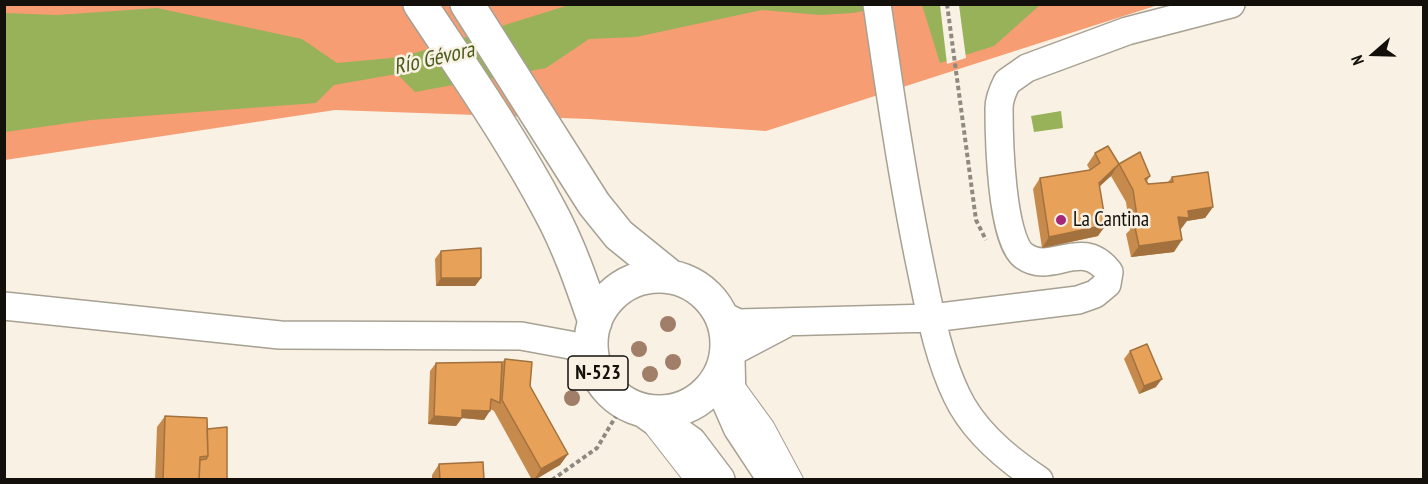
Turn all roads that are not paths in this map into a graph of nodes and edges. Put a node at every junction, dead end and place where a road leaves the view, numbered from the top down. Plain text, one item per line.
1 (420, 4) edge
2 (467, 4) edge
3 (877, 4) edge
4 (1231, 4) edge
5 (671, 277) junction
6 (4, 306) edge
7 (722, 315) junction
8 (932, 318) junction
9 (788, 323) junction
10 (592, 337) junction
11 (728, 364) junction
12 (636, 408) junction
13 (692, 480) edge
14 (718, 480) edge
15 (775, 480) edge
16 (796, 480) edge
17 (1039, 480) edge

1 - 10 highway, N-523
2 - 5 highway, N-523
3 - 8 street
4 - 8 street
5 - 7 highway, N-523
5 - 10 highway, N-523
6 - 10 street
7 - 9 street
7 - 11 highway, N-523
8 - 9 street
8 - 17 street
9 - 11 street
10 - 12 highway, N-523
11 - 12 highway, N-523
11 - 15 highway, N-523
11 - 16 lane
12 - 13 lane
12 - 14 highway, N-523

